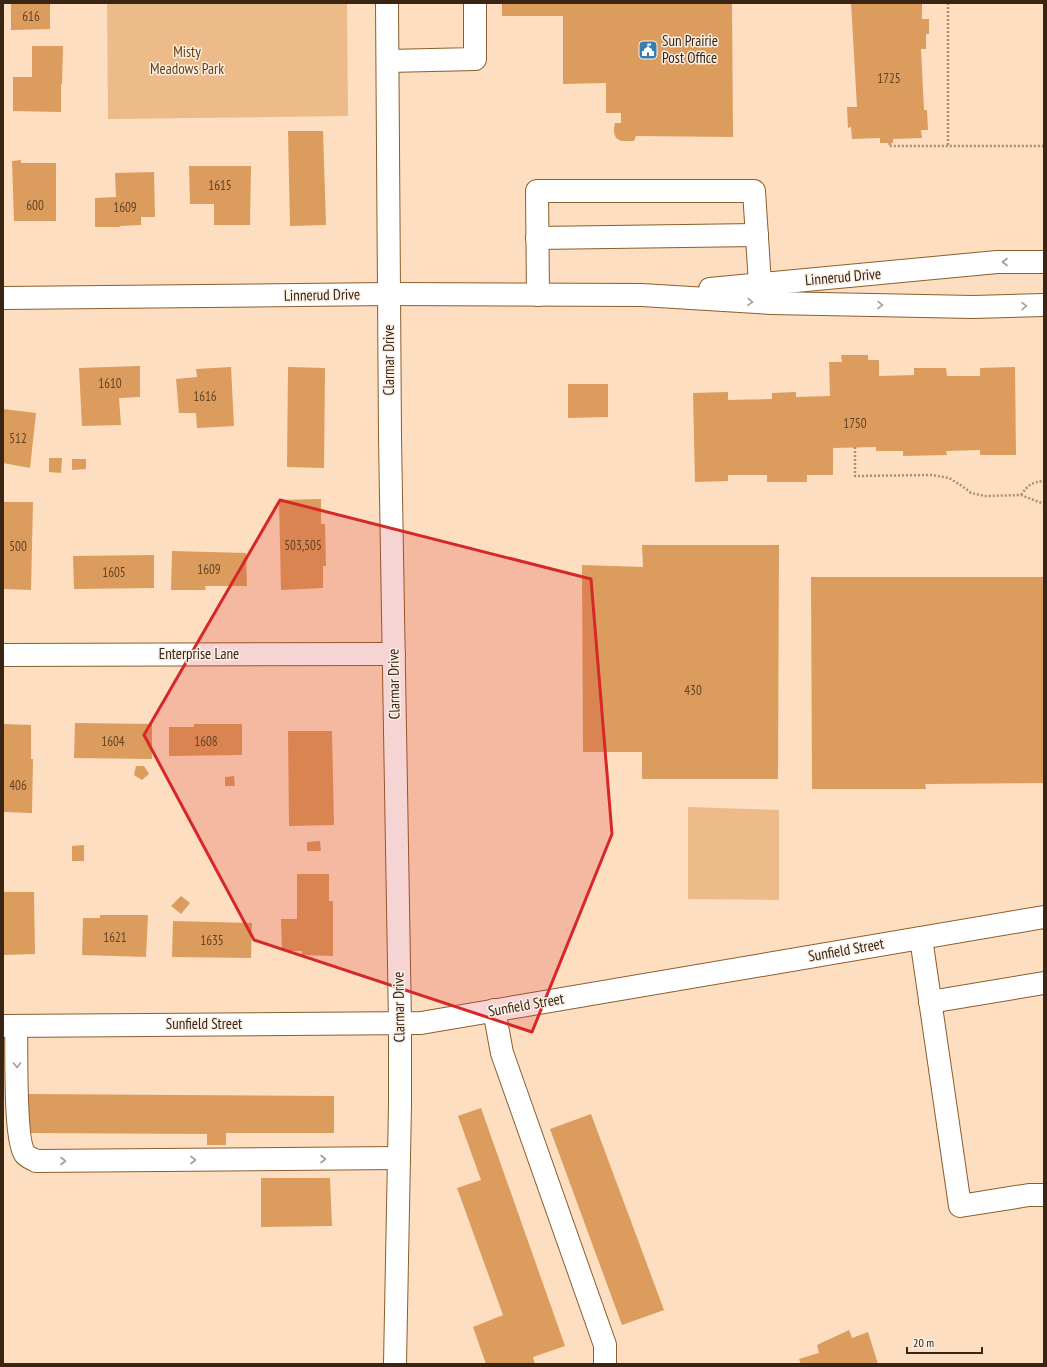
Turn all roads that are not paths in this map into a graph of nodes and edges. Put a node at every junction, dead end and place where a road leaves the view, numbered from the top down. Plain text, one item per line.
1 (387, 3) edge
2 (475, 3) edge
3 (388, 61) junction
4 (757, 235) junction
5 (537, 238) junction
6 (1044, 262) edge
7 (760, 284) junction
8 (389, 294) junction
9 (538, 295) junction
10 (642, 295) junction
11 (3, 298) edge
12 (1044, 306) edge
13 (394, 654) junction
14 (3, 655) edge
15 (1044, 917) edge
16 (921, 938) junction
17 (1044, 984) edge
18 (930, 1002) junction
19 (494, 1010) junction
20 (400, 1023) junction
21 (10, 1026) edge
22 (399, 1158) junction
23 (1044, 1195) edge
24 (395, 1364) edge
25 (605, 1364) edge

1 - 3 street, Clarmar Drive
2 - 3 street
3 - 8 street, Clarmar Drive
4 - 5 street
4 - 5 street
4 - 7 street
5 - 9 street
6 -> 7 street, Linnerud Drive
7 - 10 street, Linnerud Drive
8 - 9 street, Linnerud Drive
8 - 11 street, Linnerud Drive
8 - 13 street, Clarmar Drive
9 - 10 street, Linnerud Drive
10 -> 12 street, Linnerud Drive
13 - 14 street, Enterprise Lane
13 - 20 street, Clarmar Drive
15 - 16 street, Sunfield Street
16 - 18 street
16 - 19 street, Sunfield Street
17 - 18 street
18 - 23 street
19 - 20 street, Sunfield Street
19 - 25 street
20 - 21 street, Sunfield Street
20 - 22 street, Clarmar Drive
21 -> 22 street
22 - 24 street, Clarmar Drive

